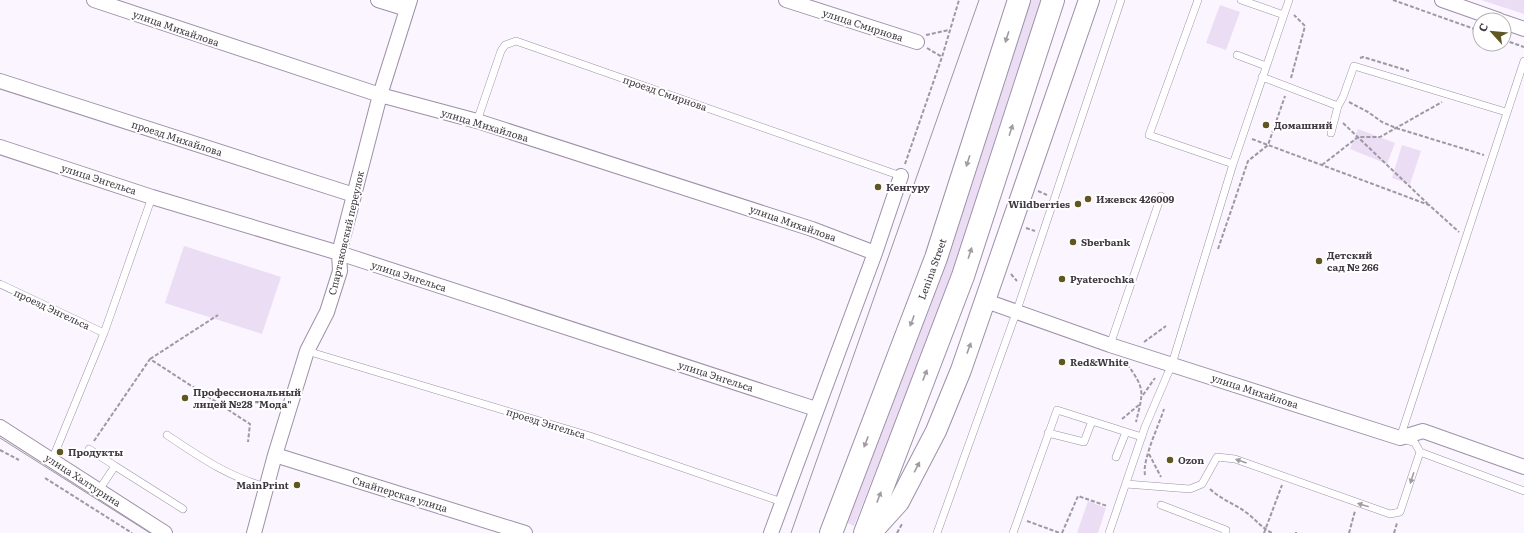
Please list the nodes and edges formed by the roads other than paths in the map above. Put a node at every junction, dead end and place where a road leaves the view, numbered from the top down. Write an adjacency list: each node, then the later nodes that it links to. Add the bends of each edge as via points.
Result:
1 (94, 0): 23 (street, улица Михайлова)
2 (378, 0): 12 (street)
3 (786, 0): 17 (street, улица Смирнова)
4 (1019, 0): 69 (main road, Lenina Street, one-way to 69, via 936,258)
5 (1053, 0): 70 (main road, one-way to 5, via 963,276)
6 (1089, 0): 37 (street)
7 (1120, 0): 38 (lane)
8 (1198, 0): 29 (lane, via 1149,135)
9 (1241, 0): 14 (lane)
10 (1442, 0): 13 (street)
11 (1288, 3): 14 (lane)
12 (409, 5): 23 (street, Спартаковский переулок)
13 (1476, 12)
14 (1284, 15): 20 (lane)
15 (1512, 25): 16 (street)
16 (1524, 29)
17 (917, 42)
18 (1237, 55): 20 (lane)
19 (1524, 60): 25 (lane)
20 (1266, 66): 21 (lane)
21 (1262, 77): 24 (lane); 29 (lane)
22 (0, 81): 31 (street, проезд Михайлова)
23 (380, 95): 26 (street, улица Михайлова); 31 (street, Спартаковский переулок)
24 (1338, 106): 25 (lane, via 1354,66); 27 (lane)
25 (1506, 112): 50 (lane)
26 (477, 121): 30 (lane, проезд Смирнова, via 501,51 505,45 516,41); 34 (street, улица Михайлова, via 812,229)
27 (1331, 133)
28 (0, 147): 33 (street, улица Энгельса)
29 (1232, 164): 42 (lane)
30 (901, 176): 34 (street)
31 (354, 195): 35 (street, Спартаковский переулок)
32 (1161, 196): 40 (lane)
33 (152, 197): 35 (street, улица Энгельса); 39 (lane)
34 (875, 252): 43 (street)
35 (340, 253): 41 (street, Спартаковский переулок, via 340,271 327,312); 43 (street, улица Энгельса)
36 (0, 284): 39 (lane, проезд Энгельса)
37 (986, 301): 38 (street, улица Михайлова); 71 (street, one-way to 37, via 899,502 936,431)
38 (1016, 313): 40 (street, улица Михайлова); 72 (lane)
39 (104, 333): 55 (lane)
40 (1112, 345): 42 (street, улица Михайлова)
41 (307, 351): 53 (street, Спартаковский переулок); 62 (lane, проезд Энгельса, via 590,436)
42 (1172, 364): 49 (lane); 50 (street, улица Михайлова)
43 (816, 409): 62 (street)
44 (1092, 421): 46 (lane); 47 (lane, via 1084,442); 47 (lane, via 1057,410)
45 (0, 427): 55 (street, улица Халтурина)
46 (1126, 432): 49 (lane); 54 (lane)
47 (1048, 433): 73 (lane)
48 (167, 435): 59 (lane, via 220,469)
49 (1142, 436): 58 (lane)
50 (1400, 438): 52 (lane, via 1415,443); 57 (street, via 1423,431)
51 (89, 449): 56 (lane)
52 (1420, 452): 58 (lane, one-way to 58, via 1400,512 1390,514 1235,459 1217,457 1202,484 1190,488); 61 (lane)
53 (275, 455): 59 (street, Спартаковский переулок); 67 (street, Снайперская улица)
54 (1116, 457)
55 (52, 460): 60 (street, улица Халтурина)
56 (116, 466): 60 (lane); 64 (lane)
57 (1524, 467)
58 (1126, 484): 74 (lane)
59 (267, 487): 66 (street, Спартаковский переулок)
60 (99, 490): 65 (street, улица Халтурина)
61 (1524, 491)
62 (782, 502): 68 (street)
63 (1161, 505): 75 (lane, via 1226,530)
64 (183, 508)
65 (165, 533)
66 (254, 533)
67 (525, 533)
68 (770, 533)
69 (832, 533)
70 (865, 533)
71 (871, 533)
72 (937, 533)
73 (1013, 533)
74 (1109, 533)
75 (1225, 533)

